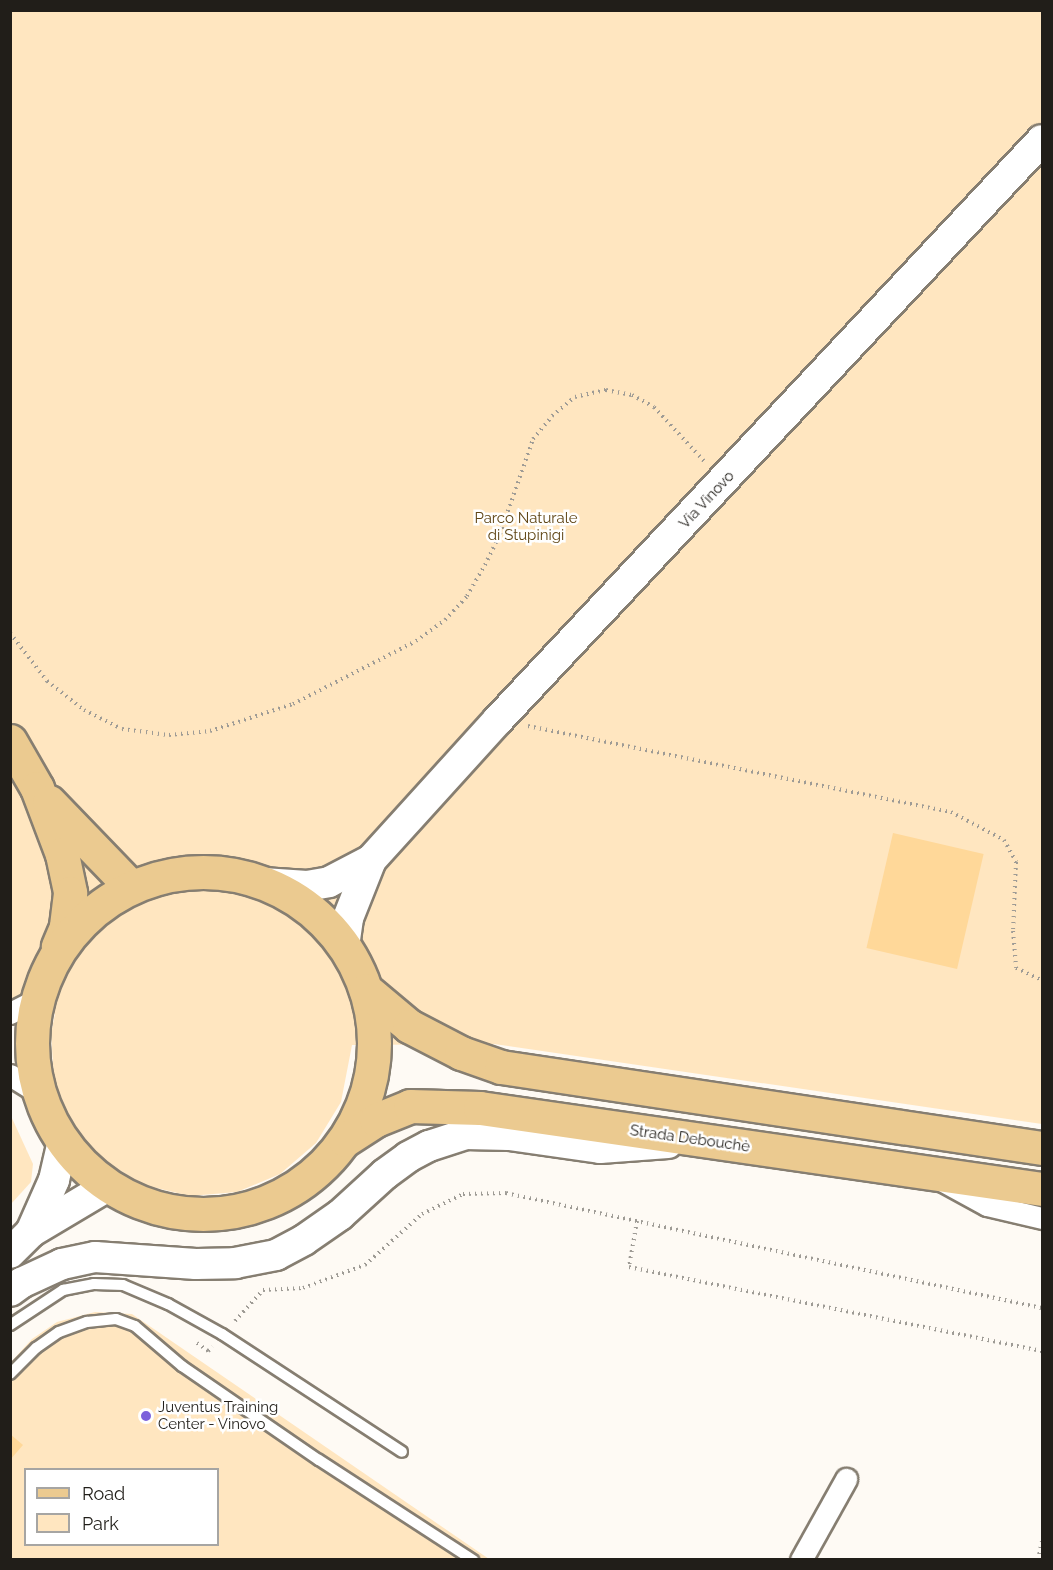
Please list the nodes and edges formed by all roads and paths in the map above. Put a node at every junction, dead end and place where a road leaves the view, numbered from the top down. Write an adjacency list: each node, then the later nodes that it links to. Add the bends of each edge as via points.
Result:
1 (1042, 140): 2 (main road, Via Vinovo)
2 (723, 482): 3 (path, via 654,407 632,395 606,390 575,397 533,439 485,565 467,596 445,620 416,641 293,704 210,731 169,735 122,729 84,710 47,681); 4 (main road, Via Vinovo)
3 (10, 633)
4 (498, 720): 7 (main road, Via Vinovo); 12 (path, via 951,812 1004,840 1016,862 1017,968)
5 (10, 741): 6 (main road)
6 (37, 788): 9 (main road); 11 (main road, via 62,854 70,894 66,927)
7 (371, 860): 8 (main road, Via Vinovo, via 329,882 308,886); 10 (main road, Via Vinovo, via 348,918)
8 (263, 883): 9 (main road, via 219,872 174,874); 10 (main road, via 309,909)
9 (131, 887): 11 (main road, via 86,917)
10 (344, 947): 13 (main road)
11 (53, 959): 14 (main road)
12 (1042, 981)
13 (366, 990): 17 (main road, via 374,1028 373,1068 363,1106); 20 (main road, via 409,1026 461,1053 501,1067)
14 (23, 1007): 16 (main road)
15 (10, 1075): 16 (street)
16 (39, 1093): 19 (main road)
17 (345, 1140): 18 (main road, Strada Debouchè, via 376,1120 410,1106 480,1108); 22 (main road, via 308,1179 261,1205 209,1215 156,1209)
18 (698, 1140): 21 (main road, Strada Debouchè); 28 (main road, via 600,1148 509,1135 465,1134 408,1157 340,1215 276,1255 235,1263 196,1264 95,1257 62,1264)
19 (63, 1142): 22 (main road, via 83,1166); 26 (main road, via 54,1180)
20 (1042, 1148)
21 (924, 1171): 23 (main road, Strada Debouchè); 24 (street, via 987,1205)
22 (108, 1186): 26 (main road)
23 (1042, 1189)
24 (1042, 1218)
25 (637, 1221): 29 (path); 31 (path, via 506,1193 463,1194 422,1214 365,1265 303,1288 263,1290); 33 (path, via 629,1267)
26 (31, 1232): 27 (main road)
27 (10, 1253)
28 (10, 1291)
29 (1042, 1308)
30 (10, 1325): 31 (lane, via 63,1290 94,1284 123,1285)
31 (222, 1334): 32 (path, via 208,1351); 35 (lane)
32 (191, 1339)
33 (1042, 1351)
34 (10, 1374): 38 (lane, via 59,1332 87,1322 116,1318 135,1326 182,1366)
35 (402, 1452)
36 (846, 1479): 39 (street)
37 (1042, 1541): 40 (path)
38 (473, 1560)
39 (801, 1560)
40 (1038, 1560)

